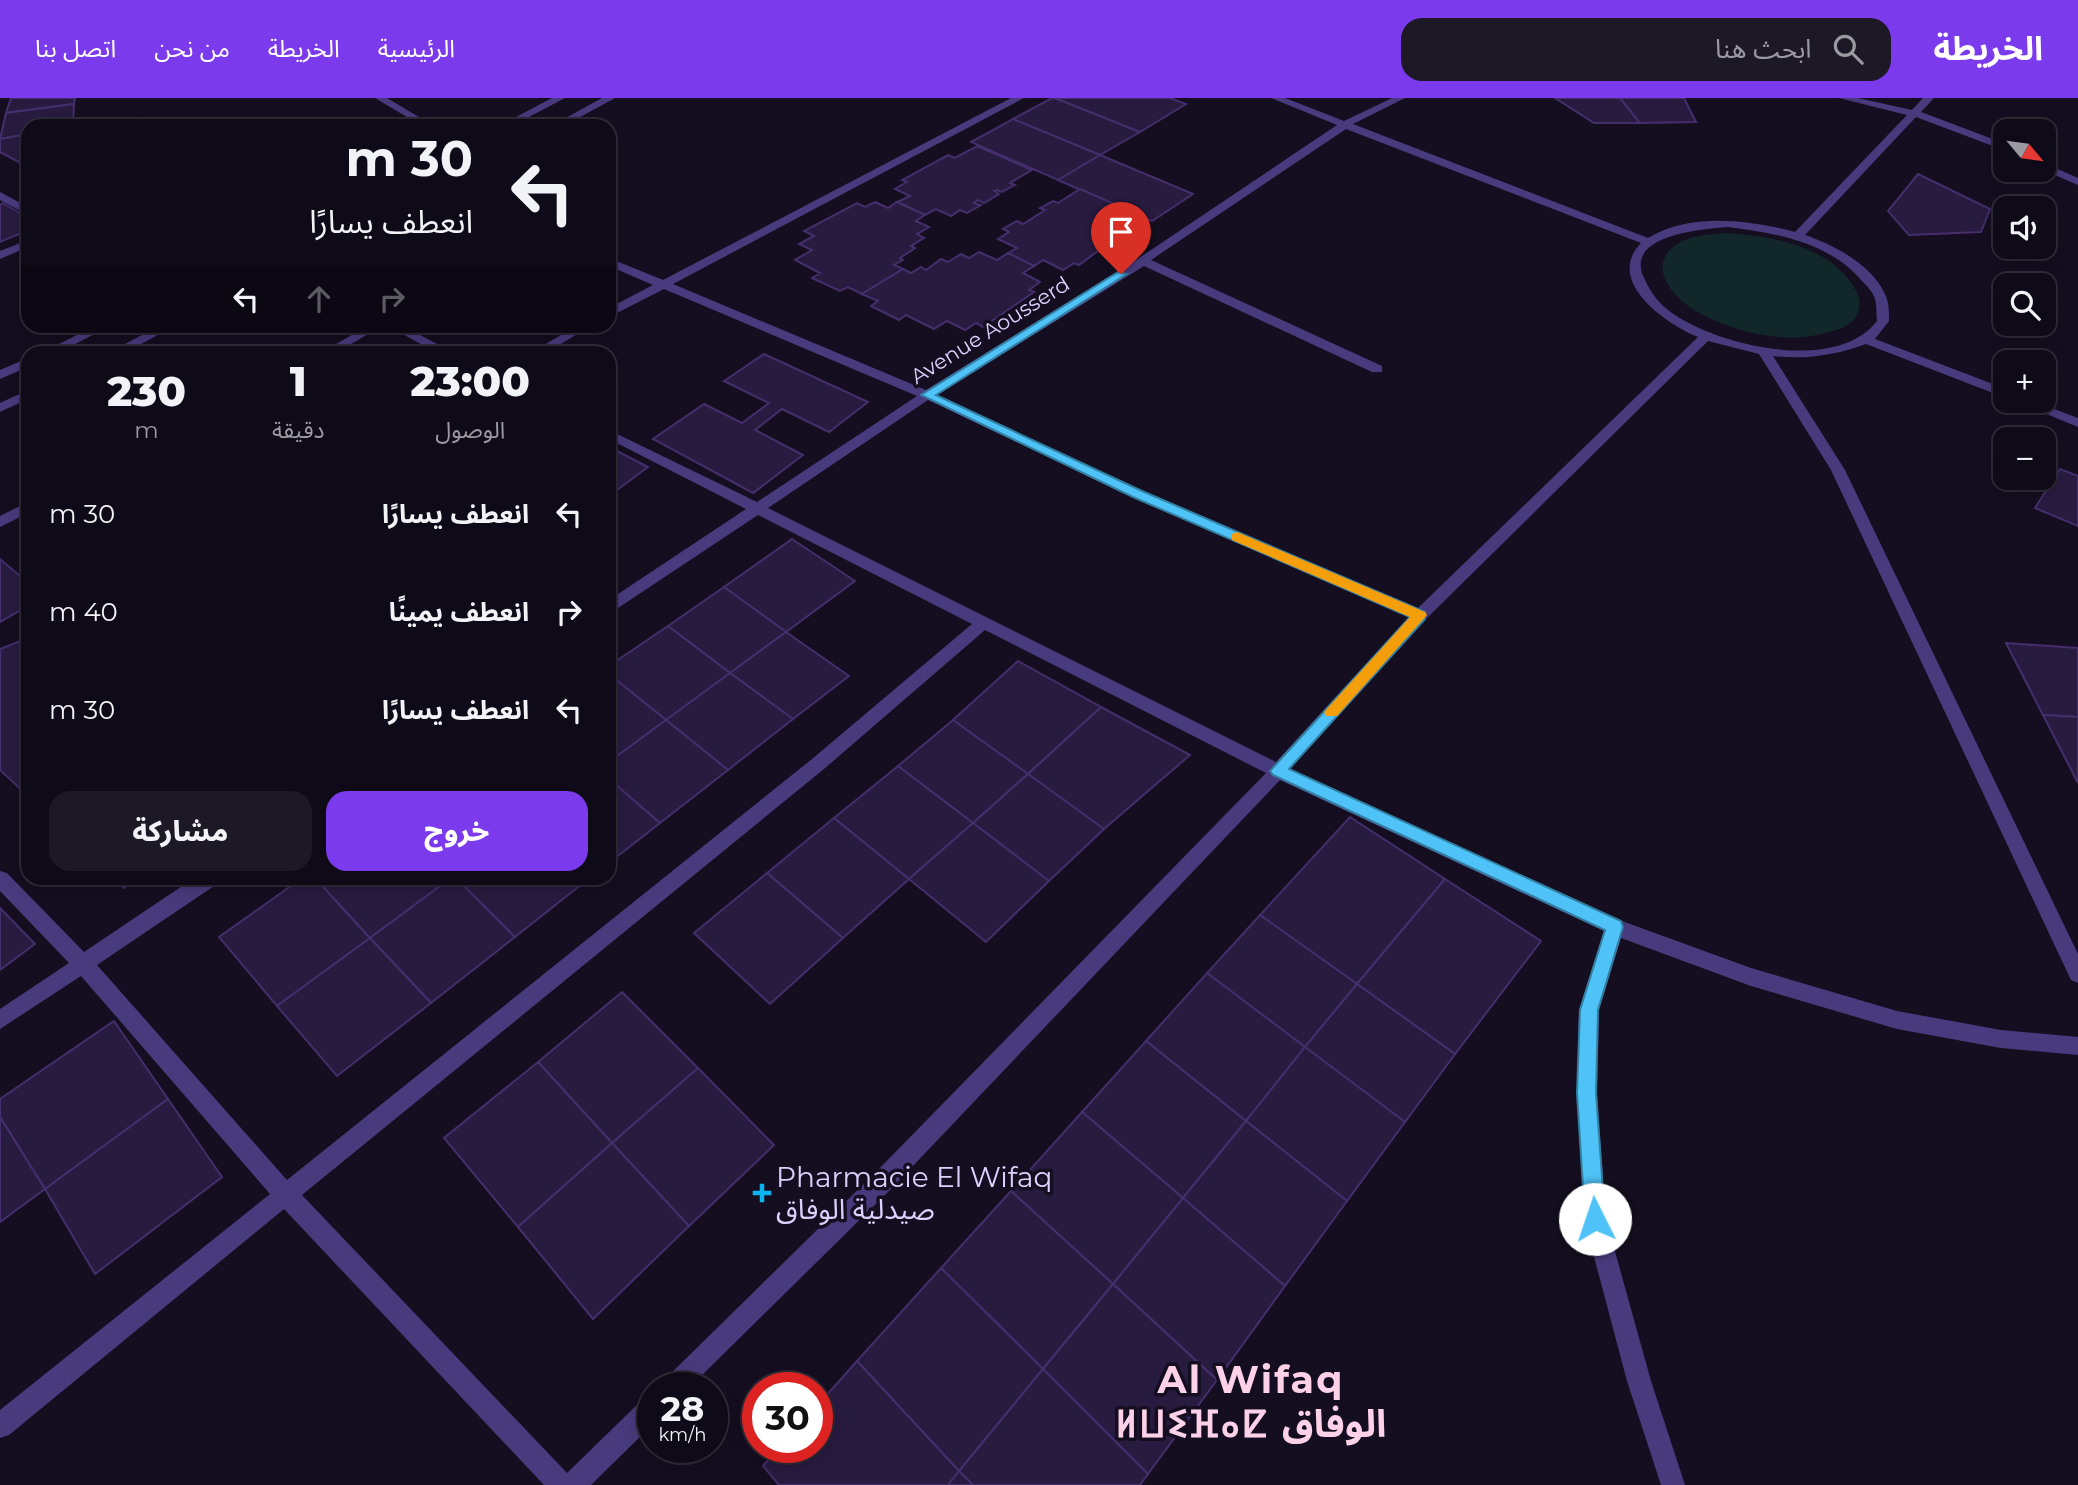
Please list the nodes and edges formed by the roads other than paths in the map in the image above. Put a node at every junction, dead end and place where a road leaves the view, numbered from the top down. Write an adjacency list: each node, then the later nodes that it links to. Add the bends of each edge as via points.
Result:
1 (380, 98): 10 (street)
2 (560, 98): 11 (street)
3 (610, 98): 12 (street)
4 (1019, 98): 25 (street)
5 (1276, 98): 13 (street)
6 (1399, 98): 13 (street, Avenue Aousserd)
7 (1844, 98): 9 (street)
8 (1929, 98): 9 (street)
9 (1914, 113): 14 (street); 19 (street)
10 (417, 119)
11 (518, 119)
12 (570, 119)
13 (1344, 125): 20 (street); 23 (street, Avenue Aousserd)
14 (1993, 143)
15 (2056, 172): 16 (street)
16 (2078, 183)
17 (0, 195): 18 (street)
18 (21, 208)
19 (1797, 237): 20 (street, via 1762,228 1695,225 1668,231); 33 (street, via 1855,267 1881,298 1883,321)
20 (1648, 242): 32 (street, via 1636,258 1636,277 1648,298 1672,318)
21 (21, 246): 22 (street)
22 (0, 255)
23 (1143, 261): 41 (street); 44 (street, Avenue Aousserd)
24 (616, 265): 25 (street)
25 (661, 284): 26 (street); 44 (street)
26 (616, 309)
27 (90, 333): 34 (street)
28 (154, 333): 35 (street)
29 (363, 333): 36 (street)
30 (408, 333): 37 (street)
31 (572, 333): 38 (street)
32 (1706, 336): 39 (street); 54 (street)
33 (1867, 340): 39 (street, via 1823,354); 43 (street)
34 (63, 346)
35 (128, 346)
36 (339, 346)
37 (434, 346)
38 (549, 346)
39 (1764, 352): 61 (street, via 1838,470)
40 (21, 365): 42 (street)
41 (1377, 369)
42 (0, 375)
43 (1993, 389)
44 (927, 395): 50 (street, Avenue Aousserd); 54 (street, via 1137,494)
45 (21, 398): 46 (street)
46 (0, 408)
47 (2053, 413): 48 (street)
48 (2078, 423)
49 (616, 437): 50 (street)
50 (756, 508): 53 (street, Avenue Aousserd); 55 (street)
51 (21, 511): 52 (street)
52 (0, 522)
53 (616, 603)
54 (1420, 615): 56 (street)
55 (985, 622): 56 (street); 64 (street, via 818,764)
56 (1278, 771): 59 (street); 65 (street, via 883,1181)
57 (0, 879): 60 (street)
58 (200, 885): 60 (street)
59 (1615, 927): 63 (street, via 1751,977 1897,1020 2001,1039); 70 (street, via 1589,1010 1587,1093 1595,1219)
60 (83, 964): 62 (street); 64 (street)
61 (2078, 974)
62 (0, 1020)
63 (2078, 1045)
64 (285, 1194): 67 (street); 68 (street)
65 (688, 1372)
66 (637, 1423): 69 (street)
67 (0, 1426)
68 (561, 1485)
69 (573, 1485)
70 (1673, 1485)

